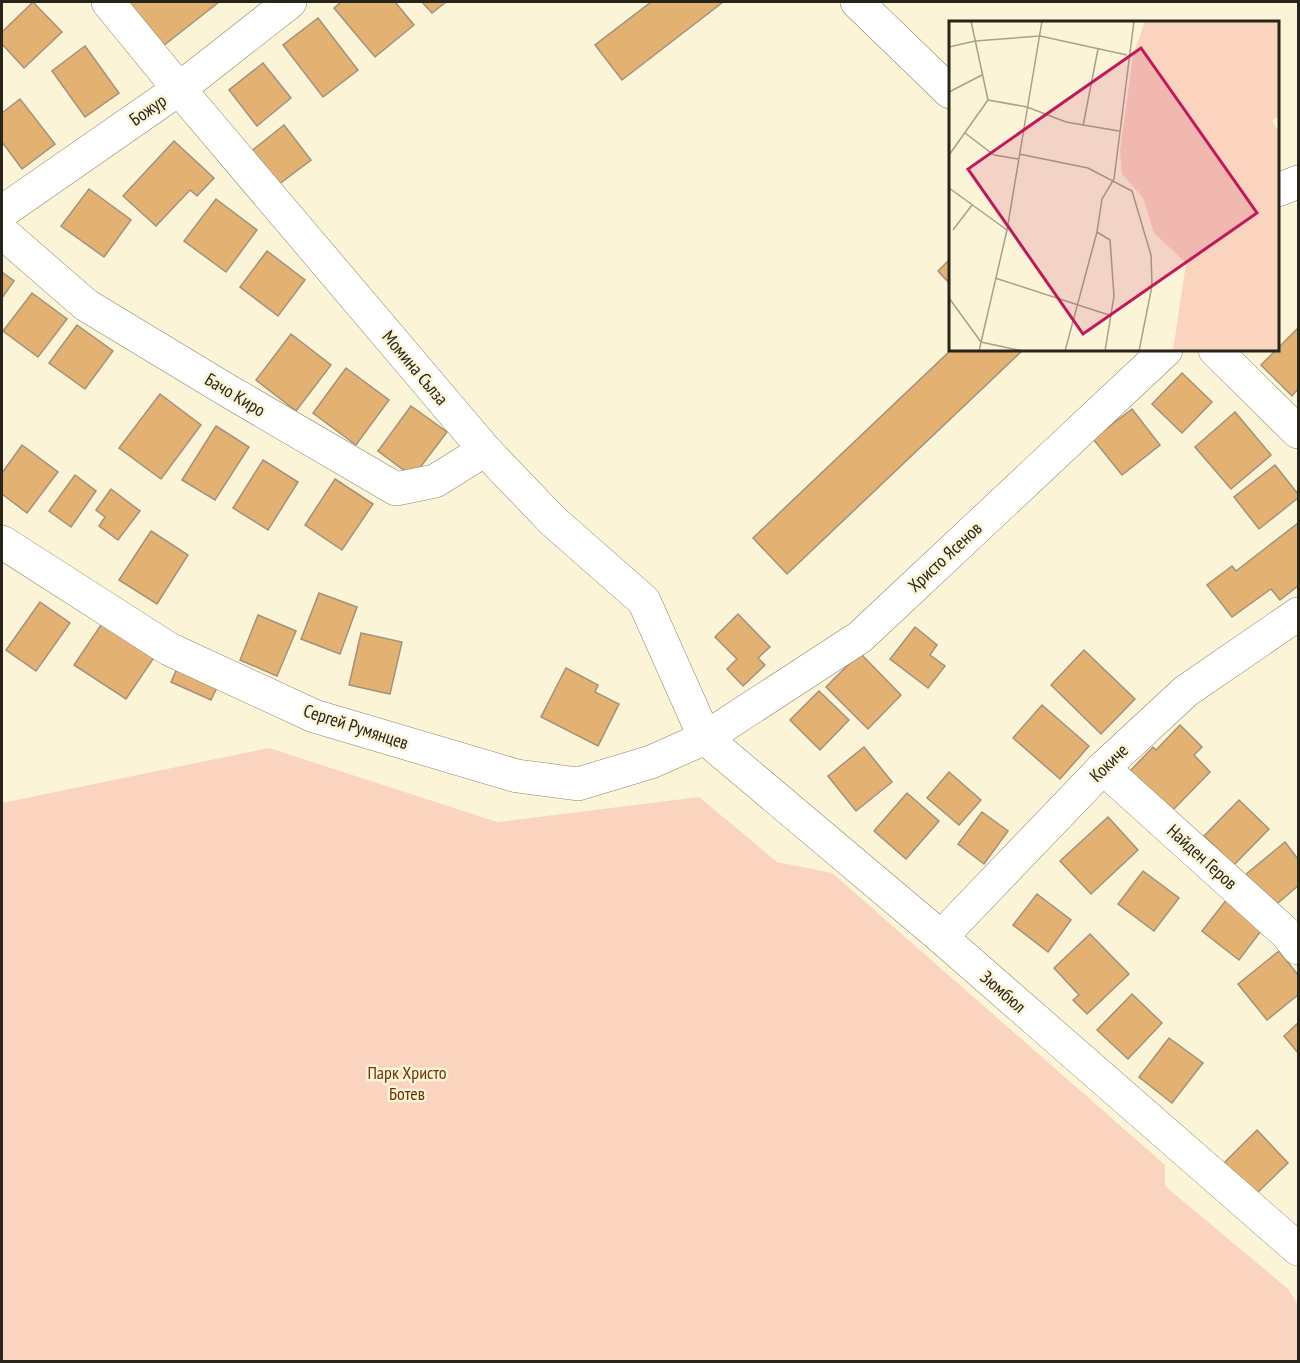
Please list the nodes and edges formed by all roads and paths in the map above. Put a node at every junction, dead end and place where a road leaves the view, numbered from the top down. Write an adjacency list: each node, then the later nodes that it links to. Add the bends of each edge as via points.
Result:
1 (108, 2): 4 (street, Момина Сълза)
2 (290, 2): 4 (street, Божур)
3 (857, 2): 5 (street)
4 (178, 89): 8 (street, Божур); 13 (street, Момина Сълза)
5 (949, 90)
6 (1299, 182): 7 (street)
7 (1279, 190)
8 (2, 212)
9 (2, 232): 13 (street, Бачо Киро, via 86,305 396,489 435,481)
10 (1165, 351): 16 (street, Христо Ясенов, via 860,637)
11 (1216, 351): 12 (street)
12 (1299, 432)
13 (484, 450): 16 (street, Момина Сълза, via 553,521 644,601)
14 (2, 542): 16 (street, Сергей Румянцев, via 169,649 314,716 517,776 578,784 651,762)
15 (1299, 614): 17 (street, Кокиче, via 1186,691)
16 (705, 738): 18 (street, Зюмбюл)
17 (1103, 768): 18 (street, Кокиче); 19 (street, Найден Геров)
18 (941, 937): 20 (street, Зюмбюл)
19 (1299, 948)
20 (1299, 1249)

